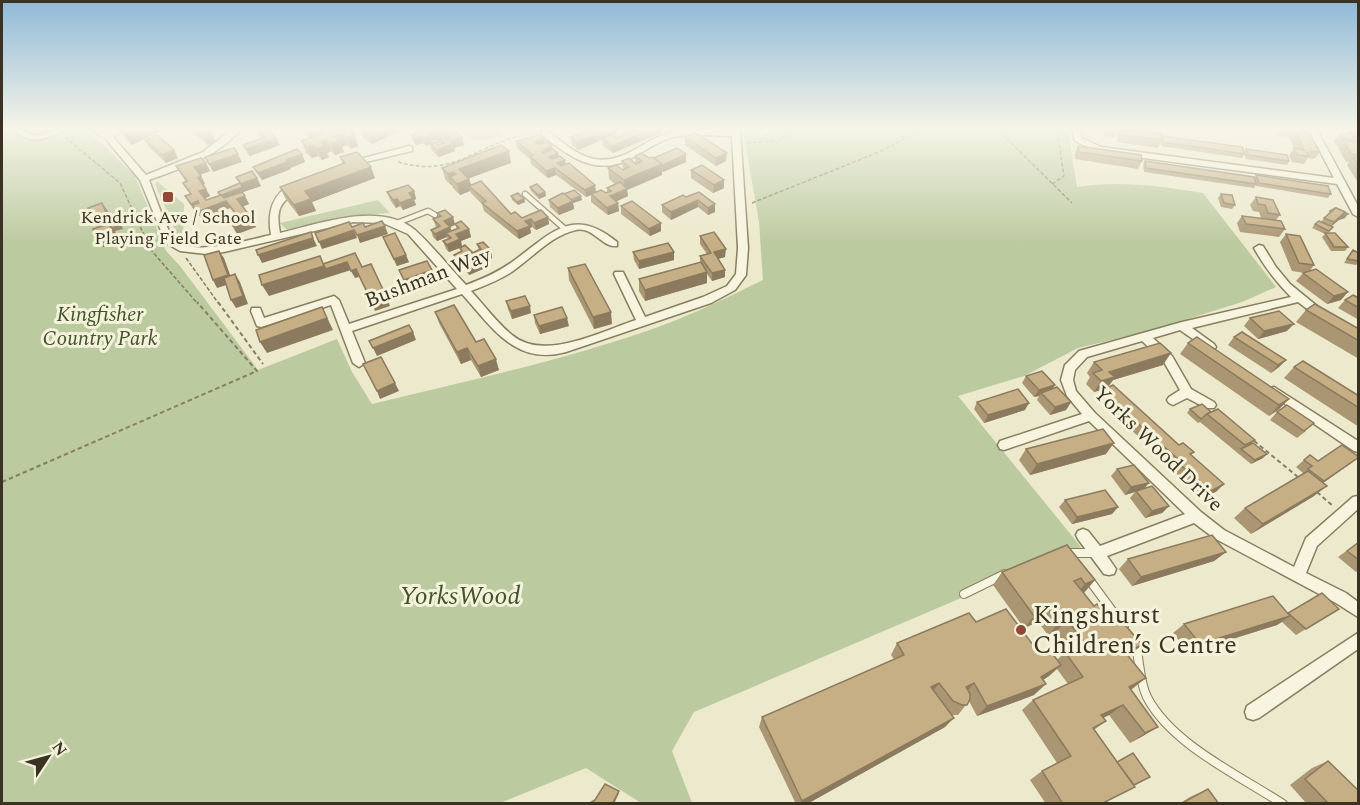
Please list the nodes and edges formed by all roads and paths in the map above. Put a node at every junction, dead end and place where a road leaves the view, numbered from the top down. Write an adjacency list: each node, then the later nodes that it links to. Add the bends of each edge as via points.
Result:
1 (102, 168): 46 (path, via 120,183 151,250 257,371)
2 (135, 168): 10 (street)
3 (170, 168): 10 (street)
4 (738, 168): 16 (street)
5 (841, 168): 16 (path)
6 (1036, 168): 13 (path)
7 (1063, 168): 13 (path, via 1064,176)
8 (1236, 168): 12 (street)
9 (1334, 168): 12 (street)
10 (144, 178): 23 (street, via 169,240)
11 (305, 179): 21 (street, via 274,204)
12 (1342, 182): 17 (street)
13 (1052, 184): 15 (path)
14 (525, 194): 20 (lane)
15 (1072, 203)
16 (740, 209): 29 (street, via 741,275 731,288)
17 (1359, 214)
18 (435, 215): 19 (lane, via 428,211)
19 (397, 223): 21 (street, via 353,219); 26 (street, via 411,232)
20 (566, 230): 22 (street, Bushman Way, via 576,226 593,228); 26 (street, Bushman Way, via 498,275)
21 (276, 238): 23 (street, via 206,251)
22 (614, 244)
23 (180, 248): 36 (path)
24 (1259, 248): 27 (street)
25 (619, 274): 29 (street)
26 (463, 289): 29 (street, via 509,339 524,348 562,349); 32 (street, Bushman Way)
27 (1297, 299): 30 (street); 31 (street, Yorks Wood Drive)
28 (256, 311): 32 (street, via 261,323 334,300)
29 (642, 322)
30 (1337, 324)
31 (1182, 326): 33 (street, Yorks Wood Drive); 34 (street)
32 (346, 329): 35 (street, Bushman Way)
33 (1144, 336): 38 (street, via 1168,359); 41 (street, Yorks Wood Drive, via 1083,354 1068,368 1066,380 1071,393)
34 (1217, 352)
35 (359, 363)
36 (263, 364)
37 (1267, 386): 44 (street)
38 (1187, 392): 39 (street); 40 (street)
39 (1173, 400)
40 (1210, 405)
41 (1091, 416): 43 (street); 50 (street, Yorks Wood Drive)
42 (1254, 441): 45 (path)
43 (1004, 445)
44 (1359, 447)
45 (1298, 477)
46 (2, 482)
47 (1316, 491): 49 (path)
48 (1359, 501): 49 (street)
49 (1342, 513): 56 (street, via 1311,542)
50 (1196, 516): 52 (street); 56 (street, Yorks Wood Drive, via 1220,534)
51 (1083, 535): 52 (street)
52 (1098, 553): 53 (lane); 54 (street)
53 (1057, 555)
54 (1109, 569)
55 (1010, 571): 58 (lane)
56 (1298, 576): 59 (street, Yorks Wood Drive)
57 (1088, 578): 62 (lane, via 1135,642 1147,696 1170,728)
58 (964, 594)
59 (1359, 610)
60 (1359, 640): 61 (street)
61 (1253, 712)
62 (1283, 804)

